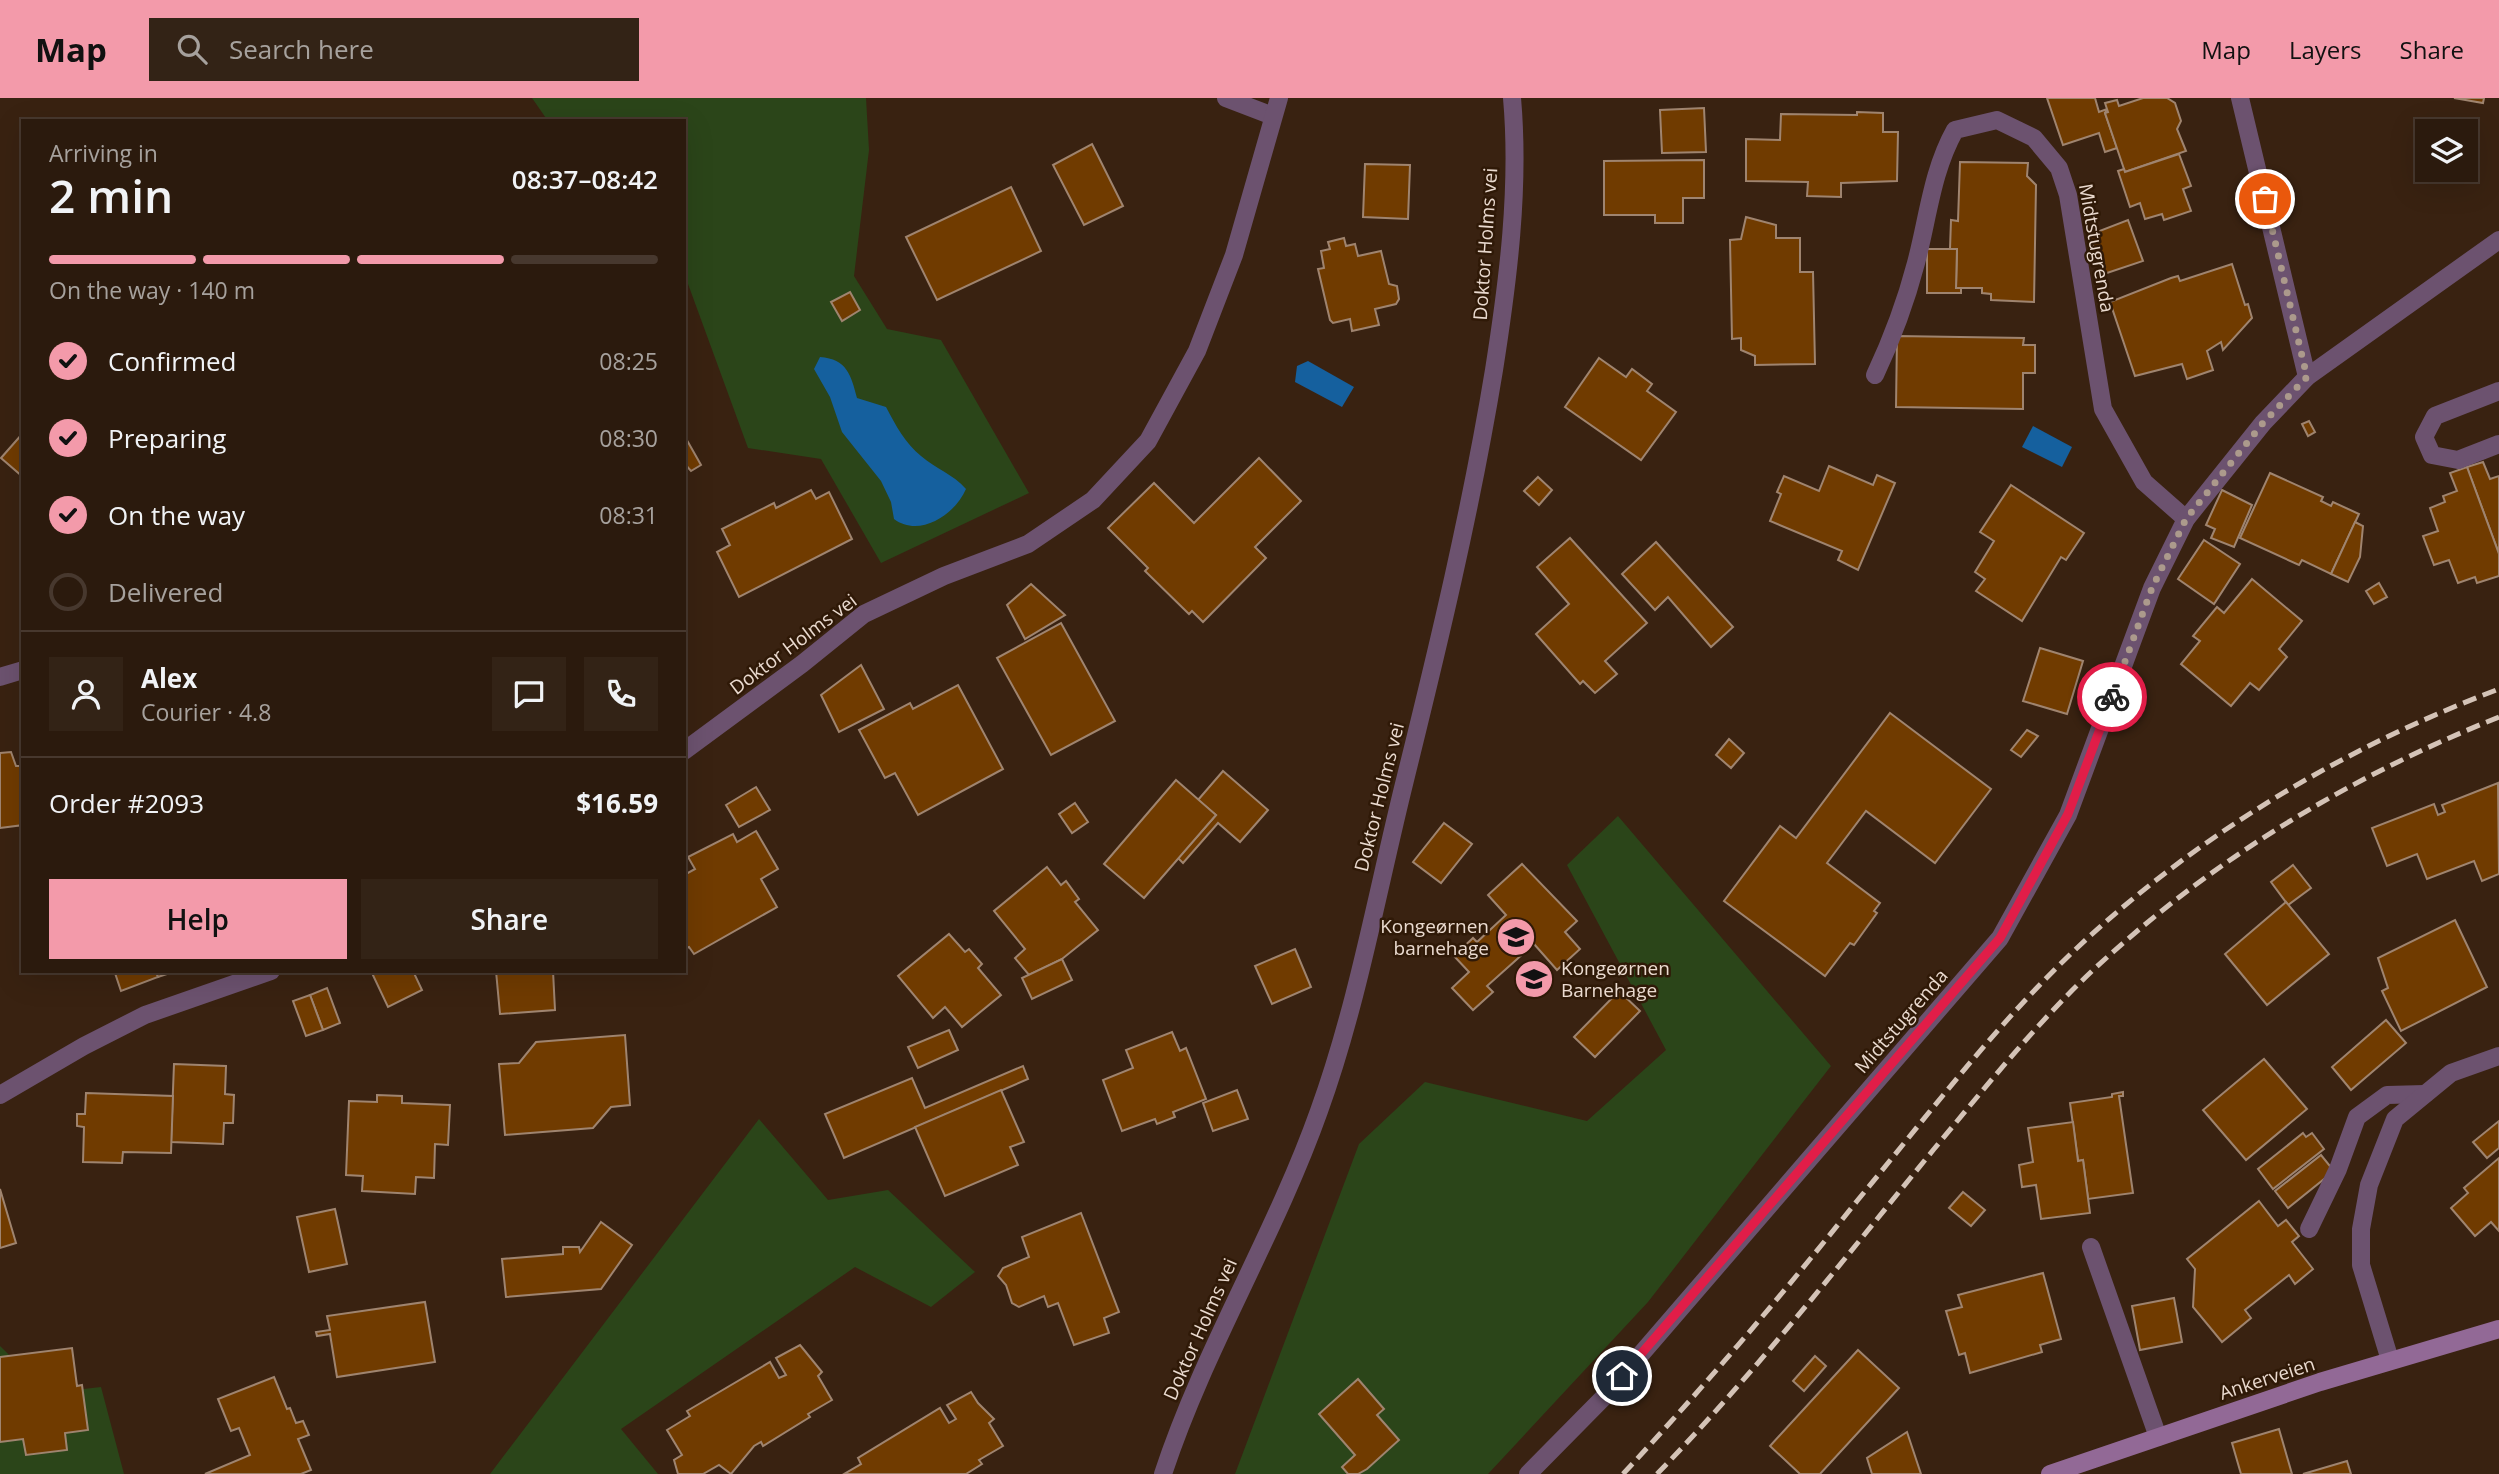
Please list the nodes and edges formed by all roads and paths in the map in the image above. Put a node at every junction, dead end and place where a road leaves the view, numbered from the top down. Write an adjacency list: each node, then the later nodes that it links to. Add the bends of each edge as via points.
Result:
1 (1226, 98): 5 (street)
2 (1279, 98): 5 (street, Doktor Holms vei)
3 (1512, 98): 24 (street, Doktor Holms vei, via 1510,244 1478,461 1354,988 1320,1110 1212,1350)
4 (2240, 98): 8 (street)
5 (1273, 117): 14 (street, Doktor Holms vei, via 1234,255 1197,351 1147,442 1093,500 1028,544 944,576 864,614)
6 (2499, 240): 8 (street, Midtstugrenda)
7 (1875, 375): 11 (street, Midtstugrenda, via 1891,342 1916,264 1940,156 1955,130 1997,120 2034,138 2059,168 2068,195 2103,409 2144,482)
8 (2307, 377): 11 (street, Midtstugrenda, via 2263,423)
9 (2499, 391): 10 (street, via 2435,416 2424,437 2432,455 2458,460)
10 (2499, 444)
11 (2186, 519): 25 (street, Midtstugrenda, via 2152,588 2068,814 2000,938 1604,1397)
12 (21, 671): 13 (street)
13 (0, 677)
14 (686, 750)
15 (265, 973): 18 (street, via 145,1015)
16 (2499, 1056): 17 (street, via 2451,1073)
17 (2426, 1094): 19 (street, via 2387,1095 2357,1117); 22 (street, via 2395,1119 2369,1185 2361,1228 2361,1265)
18 (0, 1095)
19 (2309, 1228)
20 (2091, 1247): 23 (street)
21 (2499, 1329): 22 (main road, Ankerveien)
22 (2390, 1360): 23 (main road, Ankerveien)
23 (2158, 1437): 26 (main road, Ankerveien)
24 (1163, 1474)
25 (1528, 1474)
26 (2050, 1474)

